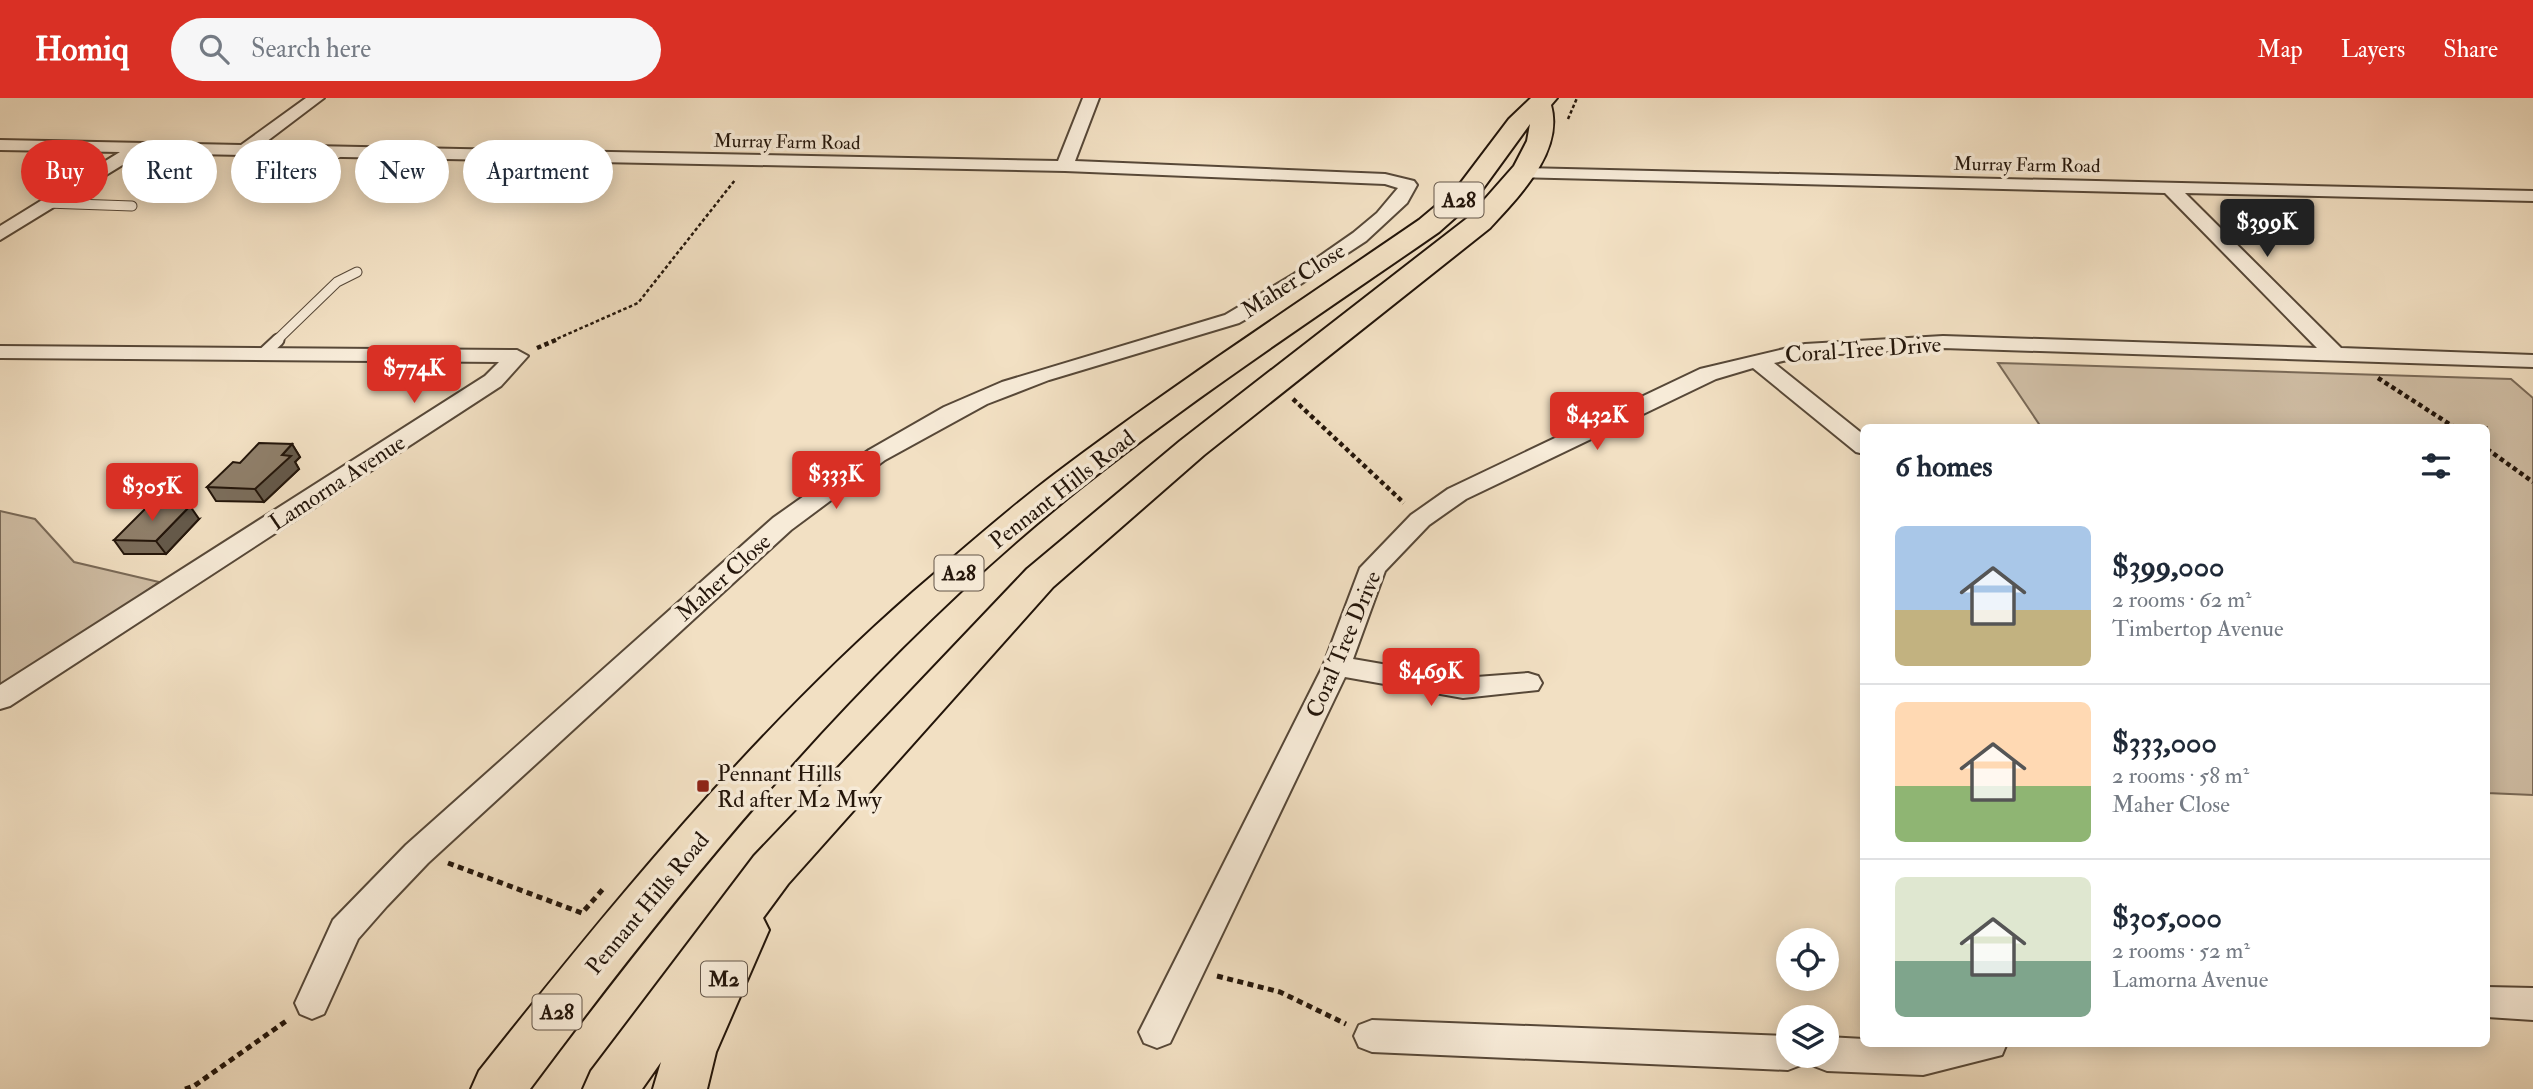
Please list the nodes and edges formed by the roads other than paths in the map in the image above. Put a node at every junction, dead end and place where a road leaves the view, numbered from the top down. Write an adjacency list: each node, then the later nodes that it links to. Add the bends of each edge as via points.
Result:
1 (316, 98): 4 (street)
2 (1091, 98): 8 (street)
3 (1543, 102): 9 (highway, Pennant Hills Road / A28, via 1542,128); 12 (highway, Pennant Hills Road / A28, via 1517,124)
4 (258, 140)
5 (0, 145): 6 (street, Murray Farm Road)
6 (122, 149)
7 (341, 153): 8 (street, Murray Farm Road)
8 (1065, 166): 10 (street, Murray Farm Road)
9 (1521, 173): 11 (street, Murray Farm Road); 12 (highway, via 1499,175 1489,185); 27 (highway, Pennant Hills Road / A28, via 1458,242 1192,448 1040,578)
10 (1405, 182): 29 (street, Maher Close, via 1407,192 1377,222 1241,315 980,398 911,433 838,480 782,524 417,854 345,930)
11 (2170, 188): 13 (street, Murray Farm Road); 20 (street)
12 (1465, 195): 36 (highway, Pennant Hills Road / A28, via 1403,246 1066,482 925,603 792,734 616,935)
13 (2533, 196)
14 (46, 203): 15 (lane); 16 (street)
15 (132, 206)
16 (0, 234)
17 (357, 272): 19 (lane, via 337,282)
18 (0, 352): 19 (street)
19 (263, 354): 26 (street, Lamorna Avenue, via 517,356 493,381)
20 (2345, 356): 21 (street, Coral Tree Drive, via 1943,342 1805,350); 22 (street, Coral Tree Drive)
21 (1757, 360): 23 (street); 24 (street, Coral Tree Drive, via 1708,374 1470,488 1420,520 1373,568)
22 (2533, 361)
23 (1860, 444)
24 (1337, 666): 25 (street, via 1463,688); 31 (street, Coral Tree Drive)
25 (1528, 684)
26 (0, 699)
27 (771, 870): 37 (highway, Pennant Hills Road / A28); 38 (highway, M2, via 690,1052)
28 (2490, 1002): 30 (street)
29 (312, 1003)
30 (2533, 1004)
31 (1157, 1032)
32 (1372, 1036): 34 (street)
33 (1971, 1047): 35 (street, via 1923,1058)
34 (1776, 1053)
35 (1839, 1054)
36 (498, 1089)
37 (610, 1089)
38 (680, 1089)

